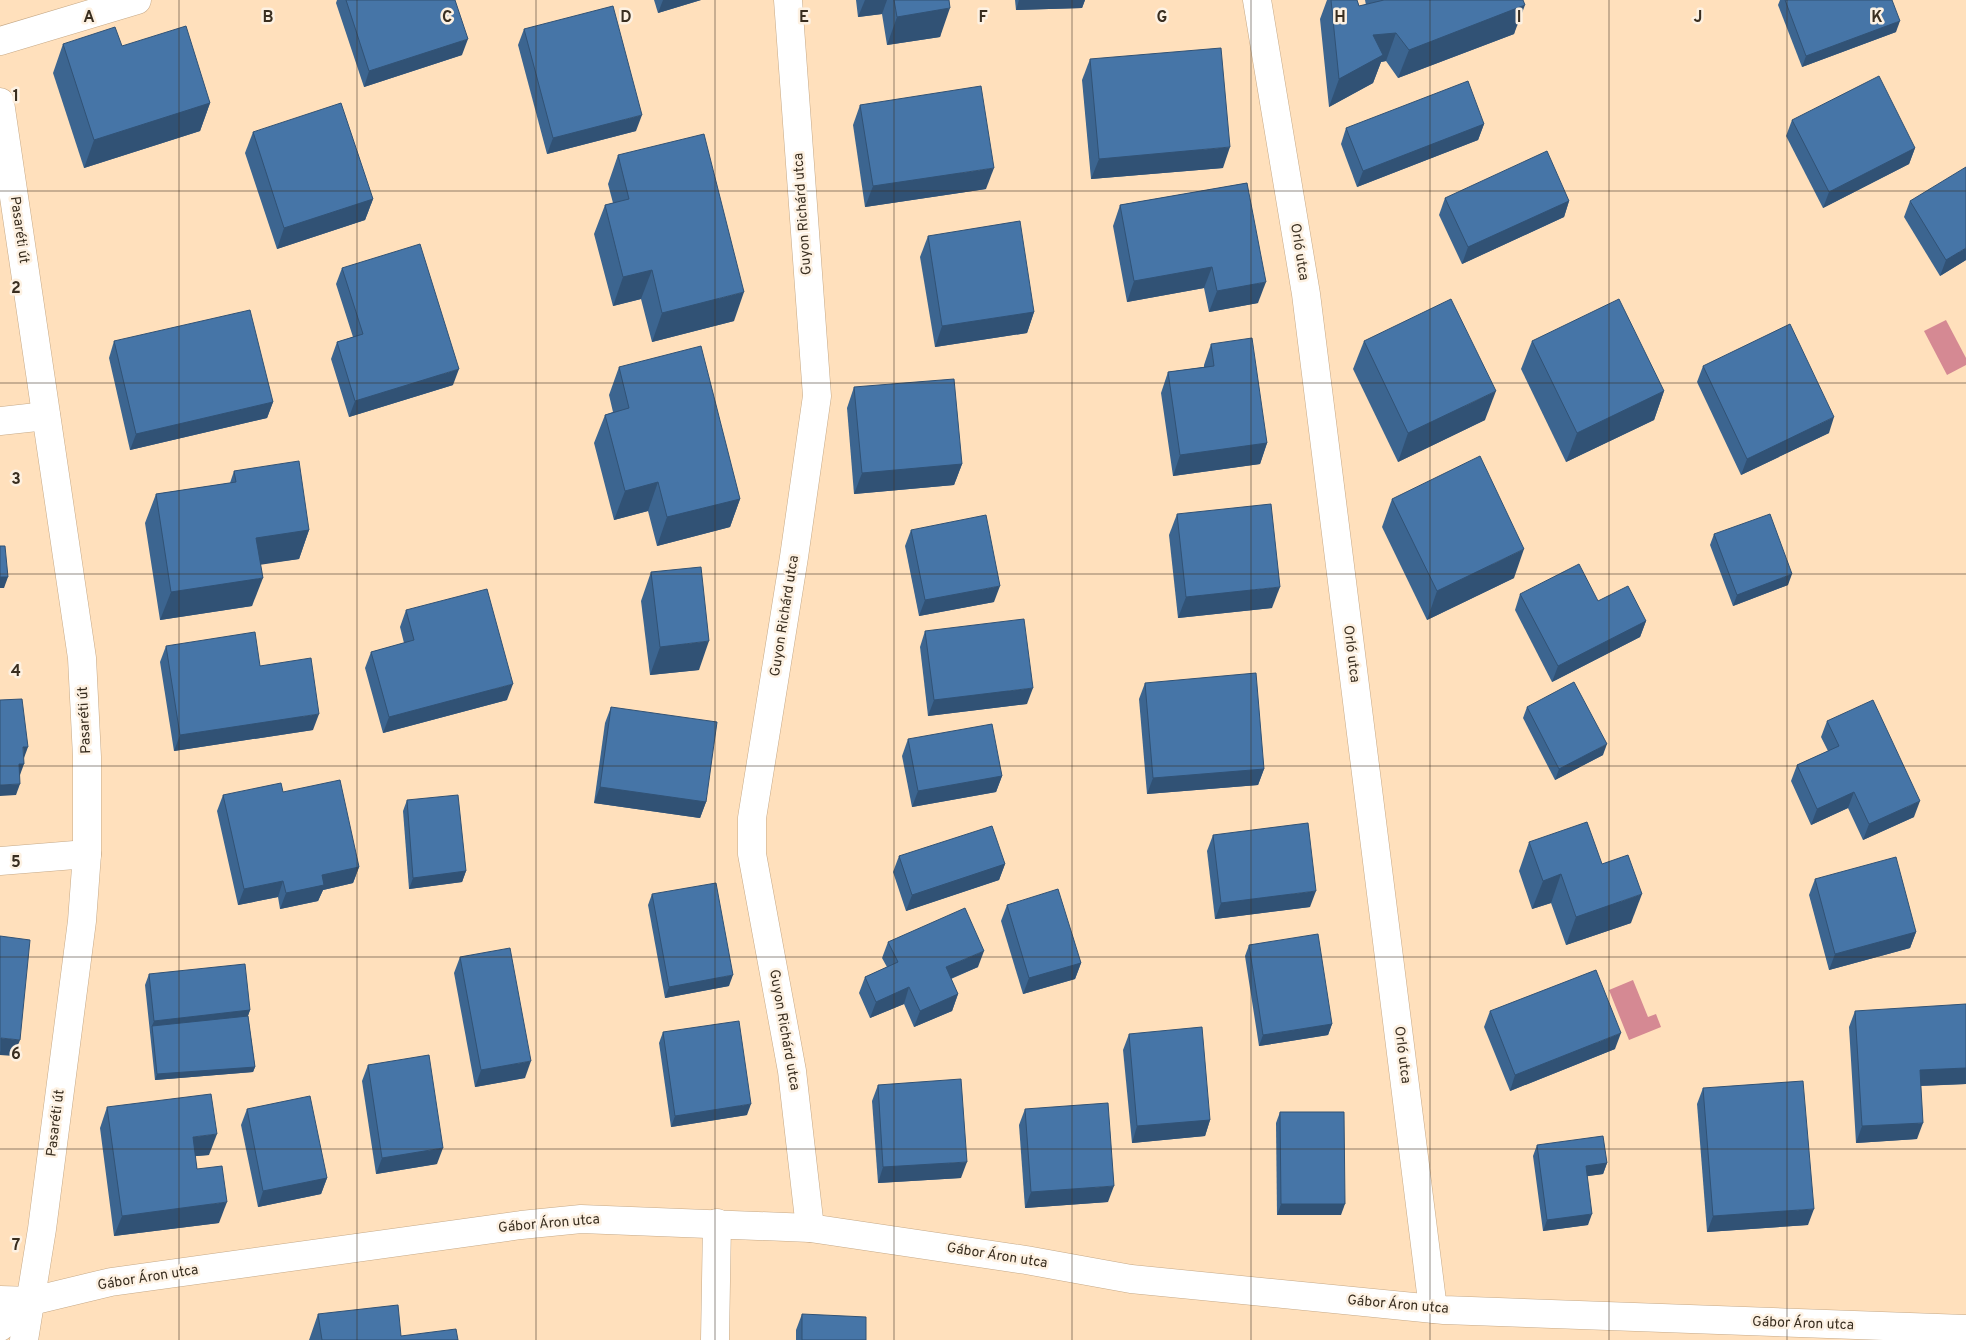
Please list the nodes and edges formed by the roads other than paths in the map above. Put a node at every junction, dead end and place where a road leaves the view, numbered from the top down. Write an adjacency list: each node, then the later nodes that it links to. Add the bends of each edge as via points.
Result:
1 (137, 0): 4 (street)
2 (788, 0): 11 (street, Guyon Richárd utca, via 817,396 752,818 752,854 792,1071)
3 (1257, 0): 14 (street, Orló utca, via 1306,294)
4 (0, 42)
5 (0, 102): 6 (street, Pasaréti út)
6 (46, 416): 7 (street); 8 (street, Pasaréti út, via 82,658)
7 (0, 420)
8 (87, 854): 9 (street); 13 (street, Pasaréti út, via 75,983)
9 (0, 861)
10 (717, 1222): 11 (street, Gábor Áron utca); 13 (street, Gábor Áron utca, via 581,1219 521,1225 111,1282); 18 (street)
11 (810, 1228): 14 (street, Gábor Áron utca, via 1131,1279)
12 (0, 1300): 13 (street, Gábor Áron utca)
13 (32, 1302): 15 (street, Gábor Áron utca); 17 (street, Pasaréti út)
14 (1433, 1309): 16 (street, Gábor Áron utca)
15 (0, 1327)
16 (1966, 1329)
17 (24, 1340)
18 (715, 1340)

